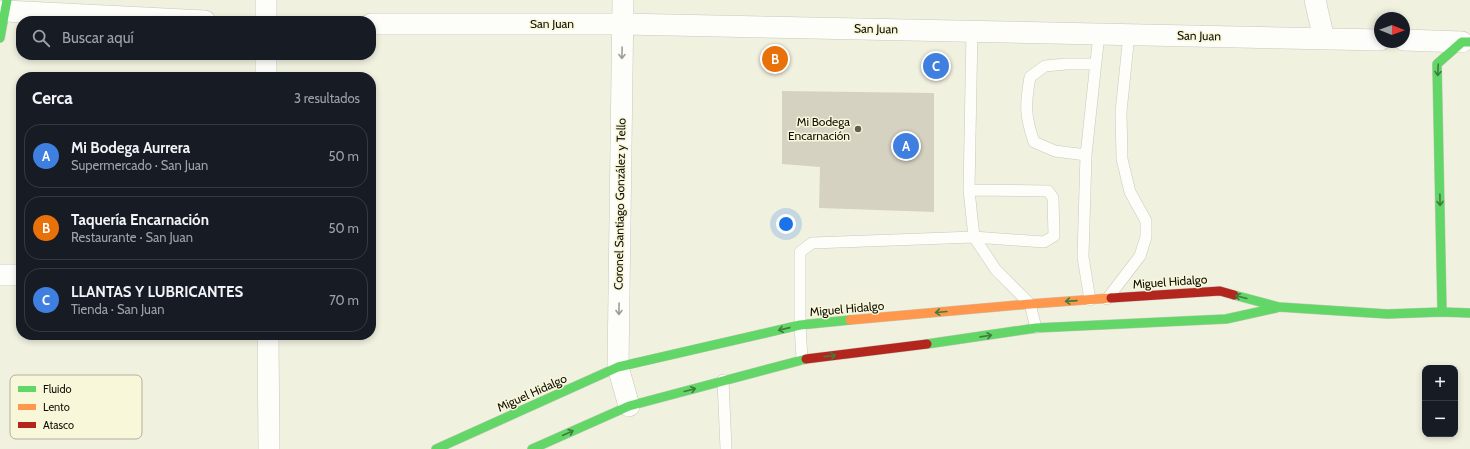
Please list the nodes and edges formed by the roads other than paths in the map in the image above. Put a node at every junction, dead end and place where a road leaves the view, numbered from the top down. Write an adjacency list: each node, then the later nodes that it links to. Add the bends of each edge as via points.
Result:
1 (266, 0): 6 (street)
2 (623, 0): 8 (street, Coronel Santiago González y Tello)
3 (1315, 0): 13 (street)
4 (6, 6): 5 (street); 12 (street)
5 (139, 16)
6 (266, 16)
7 (376, 24): 8 (street, San Juan)
8 (623, 24): 9 (street, San Juan); 35 (street, Coronel Santiago González y Tello, one-way to 35)
9 (972, 31): 10 (street, San Juan); 21 (lane)
10 (1099, 34): 11 (street, San Juan); 18 (lane)
11 (1129, 34): 13 (street, San Juan); 25 (lane, via 1121,112 1122,158 1130,192 1146,221 1146,237 1140,256)
12 (0, 38)
13 (1324, 39): 14 (street, San Juan)
14 (1374, 40)
15 (1410, 40): 16 (street)
16 (1466, 42): 29 (street, one-way to 29, via 1437,64)
17 (266, 60): 19 (street)
18 (1095, 64): 20 (lane); 20 (lane, via 1045,66 1030,77 1026,100 1027,122 1034,142 1055,151)
19 (266, 72)
20 (1086, 155): 26 (lane, via 1083,257)
21 (969, 190): 22 (lane); 22 (lane, via 1048,191 1053,198 1054,236 1044,242)
22 (974, 237): 27 (lane, via 996,270); 31 (lane, via 812,243 800,252)
23 (0, 275): 24 (street)
24 (16, 275)
25 (1107, 299): 26 (street, Miguel Hidalgo); 28 (street, Miguel Hidalgo, one-way to 25, via 1220,291)
26 (1090, 300): 27 (street, Miguel Hidalgo, one-way to 27)
27 (1030, 304): 31 (street, Miguel Hidalgo, one-way to 31); 32 (lane)
28 (1279, 307): 29 (street, Miguel Hidalgo, via 1387,314); 32 (street, Miguel Hidalgo, via 1226,319)
29 (1442, 312): 30 (street, Miguel Hidalgo)
30 (1470, 313)
31 (800, 325): 34 (lane); 35 (street, Miguel Hidalgo, one-way to 35)
32 (1036, 328): 34 (street, Miguel Hidalgo, one-way to 32, via 920,346)
33 (268, 340): 38 (street)
34 (802, 359): 36 (street, Miguel Hidalgo)
35 (618, 367): 37 (street, Coronel Santiago González y Tello); 39 (street, Miguel Hidalgo)
36 (723, 380): 37 (street, Miguel Hidalgo, one-way to 36); 41 (lane)
37 (629, 406): 40 (street, Miguel Hidalgo, one-way to 37)
38 (269, 449)
39 (436, 449)
40 (532, 449)
41 (726, 449)

